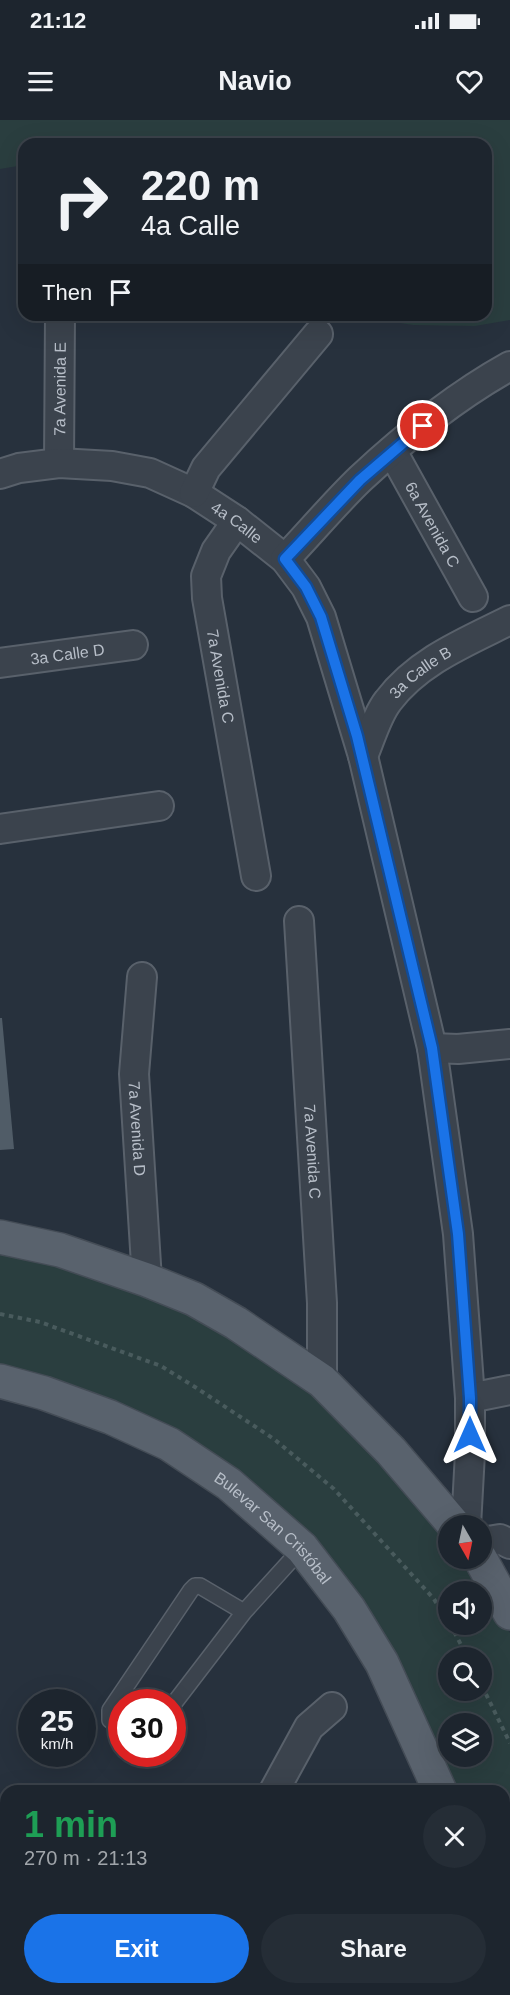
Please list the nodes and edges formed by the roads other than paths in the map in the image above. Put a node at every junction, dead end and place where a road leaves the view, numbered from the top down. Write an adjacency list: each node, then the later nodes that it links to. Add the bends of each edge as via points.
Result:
1 (60, 321): 5 (street, 7a Avenida E)
2 (318, 334): 7 (street, via 206,468)
3 (510, 366): 4 (street, via 432,418)
4 (392, 451): 9 (street); 10 (street, 6a Avenida C)
5 (59, 463): 6 (street, 4a Calle); 7 (street, 4a Calle, via 150,473)
6 (0, 474)
7 (194, 493): 8 (street, 4a Calle)
8 (237, 520): 9 (street, 4a Calle); 17 (street, 7a Avenida C, via 216,551 206,576 207,598)
9 (285, 559): 14 (street, 4a Calle, via 306,587 321,617)
10 (473, 597)
11 (510, 621): 14 (street, 3a Calle B, via 413,672 386,703)
12 (134, 645): 13 (street, 3a Calle D)
13 (0, 663)
14 (363, 756): 21 (street, 4a Calle)
15 (159, 806): 16 (street)
16 (0, 829)
17 (256, 876)
18 (299, 921): 25 (street, 7a Avenida C, via 322,1303)
19 (142, 977): 23 (street, 7a Avenida D, via 134,1074)
20 (510, 1044): 21 (street)
21 (432, 1048): 27 (street, 4a Calle, via 458,1234)
22 (0, 1237): 23 (main road, via 60,1250)
23 (147, 1280): 25 (main road, via 236,1323)
24 (0, 1381): 32 (main road, Bulevar San Cristóbal, via 111,1416 169,1444 229,1484)
25 (322, 1381): 28 (main road, via 391,1450)
26 (510, 1390): 27 (street)
27 (470, 1398): 29 (street, 4a Calle)
28 (446, 1515)
29 (467, 1515)
30 (492, 1540): 31 (street)
31 (510, 1544)
32 (302, 1548): 34 (lane); 40 (main road, Bulevar San Cristóbal, via 349,1609 382,1663)
33 (486, 1569): 35 (main road)
34 (244, 1612): 36 (lane, via 200,1586 191,1590); 37 (lane)
35 (510, 1613)
36 (124, 1689)
37 (185, 1689)
38 (332, 1707): 39 (street, via 309,1727)
39 (277, 1785)
40 (437, 1785)

